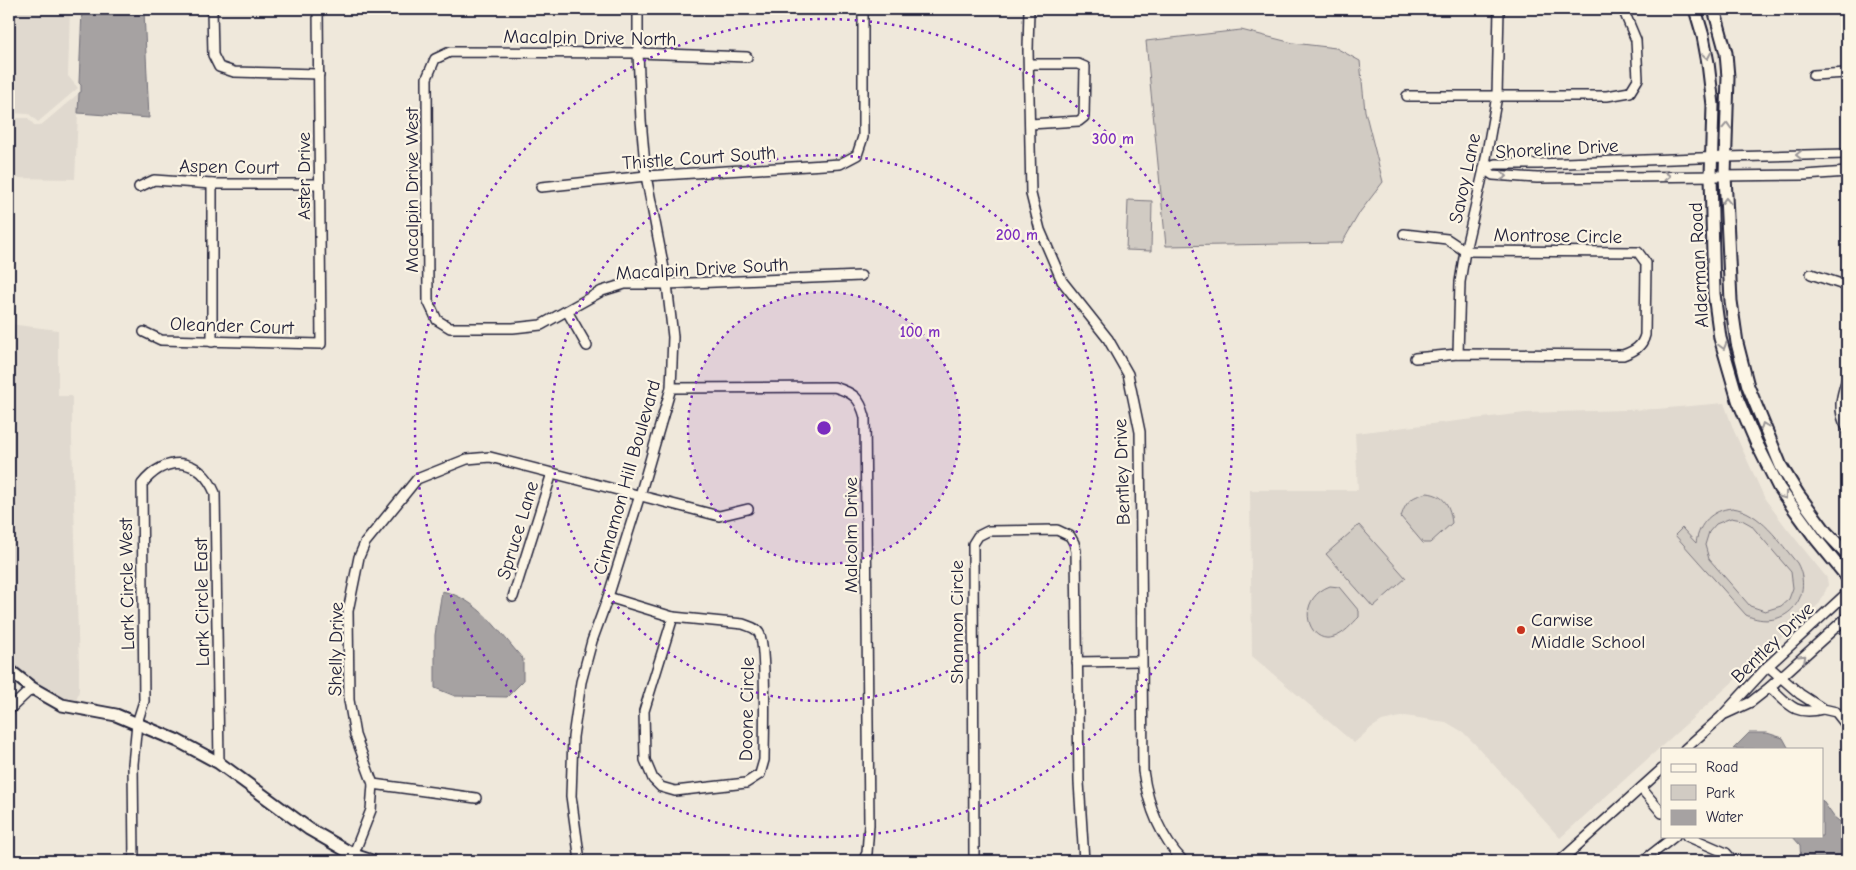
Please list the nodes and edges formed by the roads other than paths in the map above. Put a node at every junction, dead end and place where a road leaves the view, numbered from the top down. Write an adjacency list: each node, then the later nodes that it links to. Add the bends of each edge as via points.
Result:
1 (212, 9): 15 (street, via 213,55 219,67 234,72)
2 (318, 9): 15 (street, Aster Drive)
3 (638, 9): 10 (street, Cinnamon Hill Boulevard)
4 (863, 9): 26 (street, Thistle Court South, via 863,137 857,154 840,164)
5 (1029, 9): 13 (street, Bentley Drive)
6 (1499, 9): 18 (street, Savoy Lane)
7 (1623, 9): 18 (street, via 1636,40 1638,79 1630,92 1607,96)
8 (1695, 9): 22 (street, Alderman Road, one-way to 22, via 1703,36 1713,105)
9 (1714, 9): 21 (street, Alderman Road, one-way to 9, via 1728,77 1726,53)
10 (638, 53): 11 (street, Macalpin Drive North); 12 (street, Macalpin Drive North, via 450,52); 26 (street, Cinnamon Hill Boulevard)
11 (747, 57)
12 (435, 59): 39 (street, Macalpin Drive West, via 427,78 428,301)
13 (1029, 64): 19 (street, Bentley Drive); 19 (street, via 1078,64 1085,67 1084,117 1079,121)
14 (1847, 73): 16 (street)
15 (319, 74): 29 (street, Aster Drive)
16 (1813, 75)
17 (1406, 96): 18 (street)
18 (1498, 96): 23 (street, Savoy Lane)
19 (1030, 124): 60 (street, Bentley Drive, via 1031,194 1040,230 1062,281 1108,340 1128,374 1139,428)
20 (1847, 154): 21 (street, Shoreline Drive, one-way to 21)
21 (1726, 157): 22 (street, Shoreline Drive); 25 (street, Alderman Road)
22 (1712, 158): 23 (street, Shoreline Drive, via 1495,164); 27 (street, Alderman Road)
23 (1484, 169): 27 (street, Shoreline Drive, one-way to 27, via 1493,175 1522,178); 33 (street, Savoy Lane)
24 (1847, 172): 25 (street, Shoreline Drive)
25 (1725, 174): 27 (street, Shoreline Drive); 53 (street, Alderman Road, one-way to 25, via 1826,532 1789,480 1748,386 1731,301)
26 (646, 176): 31 (street, Thistle Court South); 36 (street, Cinnamon Hill Boulevard)
27 (1711, 176): 54 (street, Alderman Road, one-way to 54, via 1714,294 1720,338 1738,400 1779,488)
28 (212, 184): 29 (street, Aspen Court); 30 (street, Aspen Court, via 154,180); 41 (street)
29 (319, 184): 42 (street, Aster Drive)
30 (139, 187)
31 (542, 187)
32 (1404, 234): 33 (street, via 1447,239)
33 (1464, 250): 44 (street, Savoy Lane); 44 (street, Montrose Circle, via 1638,252 1646,263 1646,329 1644,343 1623,355)
34 (1811, 274): 37 (street)
35 (861, 276): 36 (street, Macalpin Drive South)
36 (667, 284): 38 (street, Macalpin Drive South, via 625,284 602,291); 47 (street, Cinnamon Hill Boulevard, via 673,337)
37 (1847, 286)
38 (567, 311): 39 (street, Macalpin Drive South, via 541,325 513,328 450,328); 43 (street)
39 (437, 320)
40 (144, 332): 41 (street, Oleander Court, via 161,340)
41 (212, 342): 42 (street, Oleander Court)
42 (321, 344)
43 (588, 346)
44 (1458, 354): 45 (street)
45 (1415, 358)
46 (1847, 379): 48 (street, via 1840,410)
47 (671, 388): 51 (street, Cinnamon Hill Boulevard); 87 (street, Malcolm Drive, via 834,387 848,391 861,402 865,417 869,825 867,853)
48 (1847, 428)
49 (176, 464): 72 (street, Lark Circle West, via 164,465 142,484 144,701); 75 (street, Lark Circle East, via 188,465 199,471 209,480 215,493)
50 (552, 473): 51 (street, Shelly Drive); 56 (street, Spruce Lane); 77 (street, Shelly Drive, via 490,457 451,464 417,479 365,543 348,611 349,700 355,735)
51 (640, 495): 52 (street, Shelly Drive, via 719,516); 57 (street, Cinnamon Hill Boulevard)
52 (748, 509)
53 (1847, 554)
54 (1847, 577)
55 (1847, 593): 62 (street, Bentley Drive)
56 (513, 597)
57 (608, 597): 58 (street, Doone Circle); 86 (street, Cinnamon Hill Boulevard, via 592,641 573,737 571,796)
58 (673, 617): 58 (street, Doone Circle, via 743,624 760,634 764,760 760,774 746,782 674,791 661,786 653,778 644,760 644,711)
59 (1847, 617): 64 (street, Bentley Drive, one-way to 59)
60 (1141, 661): 61 (street); 90 (street, Bentley Drive, via 1144,783 1159,828)
61 (1077, 662): 88 (street, Shannon Circle, via 1076,551 1072,539 1062,531 1051,530 994,530 983,533 975,540 972,549); 89 (street, Shannon Circle)
62 (1768, 666): 64 (street); 71 (street, Bentley Drive)
63 (9, 670): 66 (street)
64 (1782, 677): 65 (street, Bentley Drive); 67 (street)
65 (1770, 686): 70 (street, via 1790,706); 71 (street, Bentley Drive, via 1751,702)
66 (32, 688): 69 (street); 72 (street, via 62,705 116,715)
67 (1809, 700): 68 (street); 70 (street)
68 (1824, 709): 70 (street); 73 (street, via 1836,712)
69 (9, 710)
70 (1803, 711)
71 (1720, 717): 74 (street, Bentley Drive)
72 (137, 724): 75 (street); 84 (street, Lark Circle West, via 133,764)
73 (1847, 726)
74 (1686, 748)
75 (219, 763): 83 (street)
76 (1661, 770): 78 (street)
77 (373, 784): 79 (street); 83 (street, Shelly Drive, via 371,810)
78 (1641, 788): 80 (street); 91 (street)
79 (476, 798)
80 (1661, 812)
81 (1672, 838): 92 (street)
82 (1692, 838): 93 (street, via 1726,853)
83 (352, 858): 85 (street)
84 (134, 861)
85 (372, 861)
86 (580, 861)
87 (863, 861)
88 (974, 861)
89 (1084, 861)
90 (1183, 861)
91 (1560, 861)
92 (1642, 861)
93 (1733, 861)

